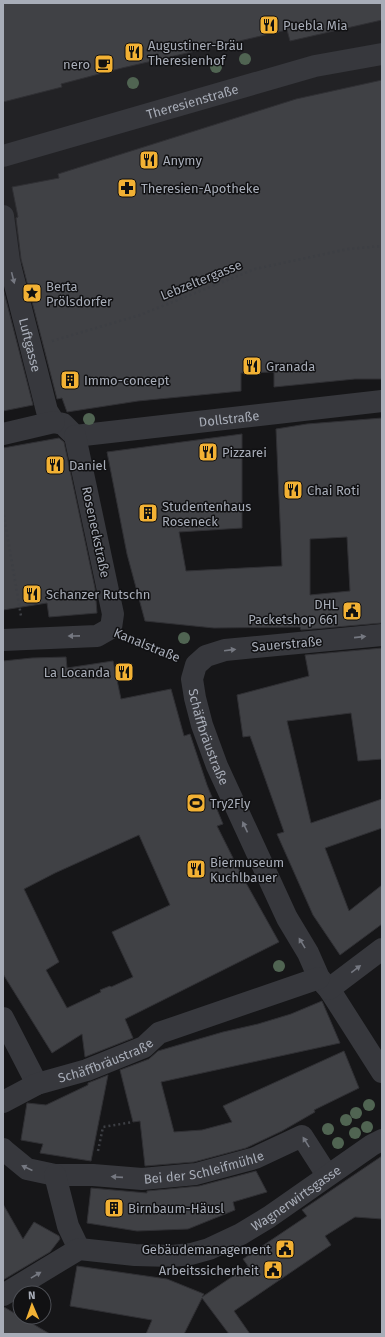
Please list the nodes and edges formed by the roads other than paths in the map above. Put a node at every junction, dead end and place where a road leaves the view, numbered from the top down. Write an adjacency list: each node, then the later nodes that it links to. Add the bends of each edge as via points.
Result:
1 (382, 54): 2 (street, Theresienstraße, via 315,66)
2 (3, 156)
3 (4, 221): 5 (street, Luftgasse, one-way to 5, via 9,261 47,411)
4 (382, 401): 7 (street, Dollstraße)
5 (54, 422): 6 (street); 7 (street, via 63,424)
6 (3, 434)
7 (75, 436): 8 (street, Roseneckstraße, via 113,614)
8 (112, 628): 10 (street, Kanalstraße, one-way to 10, via 97,636)
9 (382, 635): 11 (street, Sauerstraße, one-way to 9, via 206,656 225,650)
10 (12, 639)
11 (196, 665): 13 (street, Schäffbräustraße, one-way to 11, via 287,918 217,766 195,698 192,679)
12 (382, 949): 13 (street, one-way to 12)
13 (324, 984): 15 (street, Schäffbräustraße); 16 (street, Schäffbräustraße, via 178,1026 159,1033 144,1047 87,1070)
14 (3, 1018): 16 (street)
15 (382, 1072)
16 (37, 1084): 17 (street, Schäffbräustraße)
17 (3, 1102)
18 (382, 1140): 21 (street, Wagnerwirtsgasse)
19 (3, 1148): 20 (street, Bei der Schleifmühle, one-way to 19, via 27,1170)
20 (55, 1175): 21 (street, Bei der Schleifmühle, one-way to 20, via 302,1136 255,1158 196,1174 142,1179); 22 (street, via 68,1226)
21 (327, 1175): 22 (street, Wagnerwirtsgasse, via 269,1217 209,1249 172,1256)
22 (79, 1249): 23 (street, one-way to 22)
23 (3, 1295)

